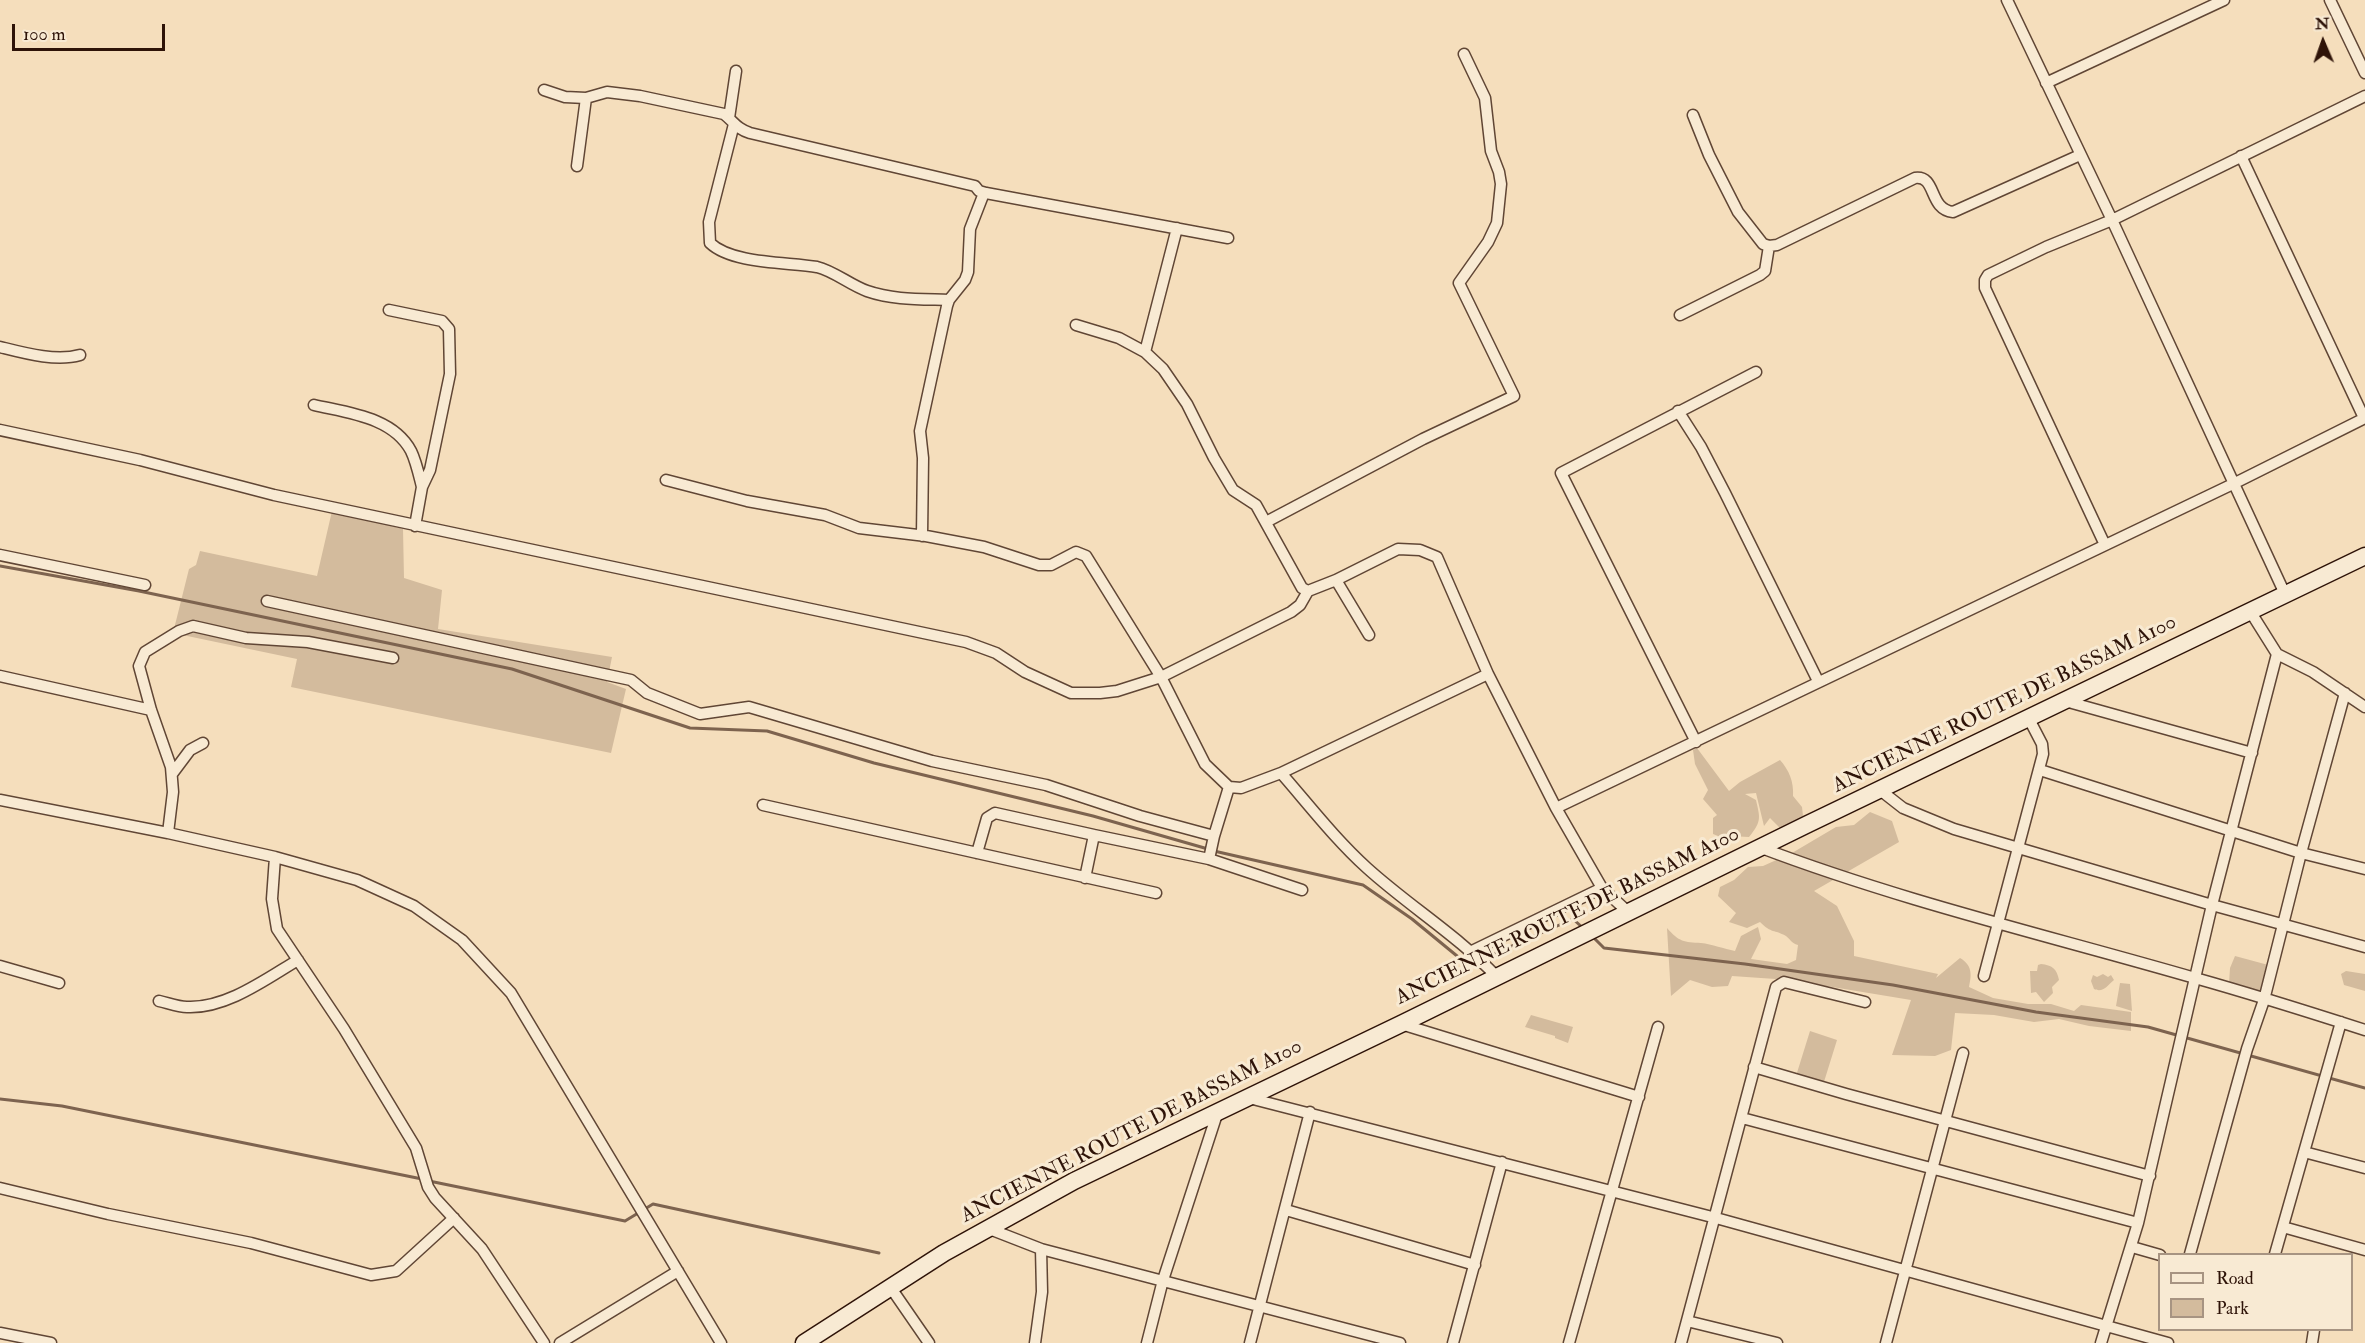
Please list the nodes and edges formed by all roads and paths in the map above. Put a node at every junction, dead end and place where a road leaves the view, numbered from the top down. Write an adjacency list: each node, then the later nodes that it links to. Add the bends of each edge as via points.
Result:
1 (2007, 0): 7 (street)
2 (2224, 0): 7 (street)
3 (2330, 0): 6 (street)
4 (1464, 54): 36 (street, via 1485,98 1491,151 1501,184 1497,223 1459,283 1514,396)
5 (736, 71): 12 (street)
6 (2365, 73)
7 (2046, 83): 13 (street)
8 (544, 90): 10 (street)
9 (2365, 96): 14 (street)
10 (586, 98): 12 (street, via 608,92 640,96 724,114); 15 (street)
11 (1693, 115): 20 (street, via 1738,212 1763,244)
12 (732, 121): 16 (street, via 738,129 750,133 975,186); 21 (street, via 709,222 710,243 718,250 820,268 866,290 900,298)
13 (2080, 155): 17 (street); 20 (street, via 1953,212 1938,205 1927,181 1914,178)
14 (2241, 156): 17 (street); 31 (street)
15 (577, 166)
16 (984, 193): 18 (street); 21 (street, via 970,229 968,272)
17 (2112, 220): 34 (street); 39 (street, via 2046,247 1985,280 1985,288)
18 (1177, 228): 19 (street); 26 (street)
19 (1228, 238)
20 (1769, 246): 23 (street, via 1765,271 1760,275)
21 (949, 300): 38 (street, via 920,431)
22 (389, 310): 35 (street, via 442,321 449,328 450,374 430,470)
23 (1680, 315)
24 (1076, 325): 26 (street, via 1119,338)
25 (0, 347): 27 (street, via 53,357)
26 (1145, 352): 36 (street, via 1164,369 1187,404 1233,490 1256,505)
27 (80, 355)
28 (1756, 372): 30 (street)
29 (314, 405): 35 (street, via 369,419 402,437 412,452)
30 (1678, 411): 54 (street, via 1701,447); 60 (street, via 1561,473)
31 (2365, 418): 34 (street)
32 (0, 430): 37 (street)
33 (666, 480): 38 (street, via 747,501 825,515 859,528)
34 (2235, 483): 39 (street); 45 (street)
35 (422, 487): 37 (street)
36 (1266, 522): 44 (street, via 1302,588)
37 (415, 526): 53 (street, via 966,642 996,653 1025,672 1071,693 1117,691)
38 (922, 536): 53 (street, via 984,547 1039,565 1051,565 1076,552 1086,556)
39 (2105, 545): 54 (street)
40 (0, 555): 43 (street)
41 (2365, 556): 45 (main road, ANCIENNE ROUTE DE BASSAM A100)
42 (1336, 580): 44 (street); 48 (street); 51 (street, via 1398,549 1433,554)
43 (145, 585)
44 (1308, 591): 53 (street, via 1291,612)
45 (2285, 594): 47 (main road, ANCIENNE ROUTE DE BASSAM A100)
46 (267, 601): 74 (street, via 631,680 647,693 700,714 749,707 932,761 1046,785)
47 (2250, 611): 49 (street); 56 (main road, ANCIENNE ROUTE DE BASSAM A100)
48 (1369, 635)
49 (2277, 654): 55 (street); 62 (street)
50 (393, 658): 58 (street, via 308,642 246,638 193,626 145,652 141,659 139,666)
51 (1488, 674): 64 (street); 70 (street)
52 (0, 676): 58 (street)
53 (1161, 677): 66 (street, via 1205,764)
54 (1818, 681): 60 (street)
55 (2346, 693): 57 (street); 78 (street)
56 (2065, 701): 59 (main road, ANCIENNE ROUTE DE BASSAM A100); 62 (street)
57 (2365, 707)
58 (151, 710): 65 (street)
59 (2029, 719): 63 (street, via 2042,744); 67 (main road, ANCIENNE ROUTE DE BASSAM A100)
60 (1696, 742): 70 (street)
61 (202, 743): 65 (street, via 190,750)
62 (2252, 753): 71 (street)
63 (2040, 770): 71 (street); 76 (street)
64 (1281, 773): 66 (street, via 1241,788); 91 (street, via 1368,869)
65 (172, 774): 72 (street)
66 (1229, 787): 74 (street)
67 (1880, 790): 75 (main road, ANCIENNE ROUTE DE BASSAM A100); 76 (street, via 1903,808 1923,817)
68 (0, 800): 72 (street)
69 (763, 805): 77 (street)
70 (1556, 808): 83 (street)
71 (2232, 831): 78 (street); 86 (street)
72 (168, 833): 79 (street)
73 (1094, 835): 77 (street, via 996,813 987,818); 80 (street); 82 (street)
74 (1214, 836): 80 (street)
75 (1759, 847): 87 (main road, ANCIENNE ROUTE DE BASSAM A100); 88 (street, via 1808,866)
76 (2018, 848): 86 (street); 88 (street)
77 (977, 853): 82 (street)
78 (2301, 853): 81 (street); 89 (street)
79 (275, 857): 92 (street, via 272,876 277,929); 134 (street, via 357,880 414,906 462,940 487,965 510,993)
80 (1209, 859): 84 (street)
81 (2365, 869)
82 (1085, 878): 85 (street)
83 (1602, 888): 87 (street); 91 (street)
84 (1302, 890)
85 (1156, 893)
86 (2212, 905): 89 (street); 96 (street)
87 (1628, 912): 95 (main road, ANCIENNE ROUTE DE BASSAM A100)
88 (1998, 924): 94 (street); 96 (street)
89 (2282, 925): 90 (street); 98 (street)
90 (2365, 946)
91 (1472, 951): 95 (street)
92 (298, 960): 99 (street, via 216,1003 185,1007); 121 (street, via 416,1148 428,1187)
93 (0, 966): 97 (street)
94 (1984, 976)
95 (1497, 977): 102 (main road, ANCIENNE ROUTE DE BASSAM A100)
96 (2196, 978): 98 (street); 117 (street)
97 (59, 983)
98 (2264, 1000): 101 (street); 130 (street)
99 (159, 1001)
100 (1865, 1002): 106 (street, via 1779,983)
101 (2341, 1022): 104 (street); 113 (street)
102 (1401, 1024): 107 (street); 108 (main road, ANCIENNE ROUTE DE BASSAM A100)
103 (1658, 1027): 107 (street)
104 (2365, 1030)
105 (1964, 1053): 112 (street)
106 (1754, 1067): 111 (street); 112 (street)
107 (1639, 1096): 119 (street)
108 (1249, 1098): 109 (main road, ANCIENNE ROUTE DE BASSAM A100); 110 (street)
109 (1218, 1111): 125 (main road, ANCIENNE ROUTE DE BASSAM A100); 136 (street)
110 (1310, 1112): 114 (street); 120 (street)
111 (1742, 1118): 115 (street); 122 (street)
112 (1944, 1121): 115 (street); 117 (street)
113 (2304, 1152): 116 (street); 124 (street)
114 (1502, 1161): 119 (street); 133 (street)
115 (1933, 1167): 123 (street); 135 (street)
116 (2365, 1168)
117 (2150, 1176): 123 (street)
118 (0, 1188): 121 (street, via 250,1243 371,1275 396,1271)
119 (1611, 1191): 122 (street); 153 (street)
120 (1286, 1210): 133 (street); 138 (street)
121 (454, 1218): 144 (street, via 482,1249)
122 (1716, 1218): 135 (street); 139 (street)
123 (2138, 1223): 126 (street)
124 (2283, 1227): 128 (street); 131 (street)
125 (987, 1228): 127 (street); 137 (main road, ANCIENNE ROUTE DE BASSAM A100)
126 (2132, 1247): 132 (street); 140 (street)
127 (1041, 1249): 136 (street); 142 (street)
128 (2340, 1249): 129 (street)
129 (2365, 1250)
130 (2190, 1253)
131 (2275, 1253)
132 (2158, 1254)
133 (1475, 1265): 152 (street)
134 (678, 1271): 145 (street); 146 (street)
135 (1905, 1272): 140 (street); 156 (street)
136 (1163, 1280): 138 (street); 149 (street)
137 (891, 1288): 147 (main road, ANCIENNE ROUTE DE BASSAM A100); 148 (street)
138 (1259, 1306): 150 (street); 151 (street)
139 (1687, 1321): 154 (street); 155 (street)
140 (2106, 1326): 157 (street); 158 (street)
141 (0, 1333): 143 (street)
142 (1039, 1342)
143 (51, 1343)
144 (544, 1343)
145 (560, 1343)
146 (721, 1343)
147 (804, 1343)
148 (929, 1343)
149 (1147, 1343)
150 (1250, 1343)
151 (1400, 1343)
152 (1453, 1343)
153 (1569, 1343)
154 (1681, 1343)
155 (1777, 1343)
156 (1886, 1343)
157 (2101, 1343)
158 (2168, 1343)

